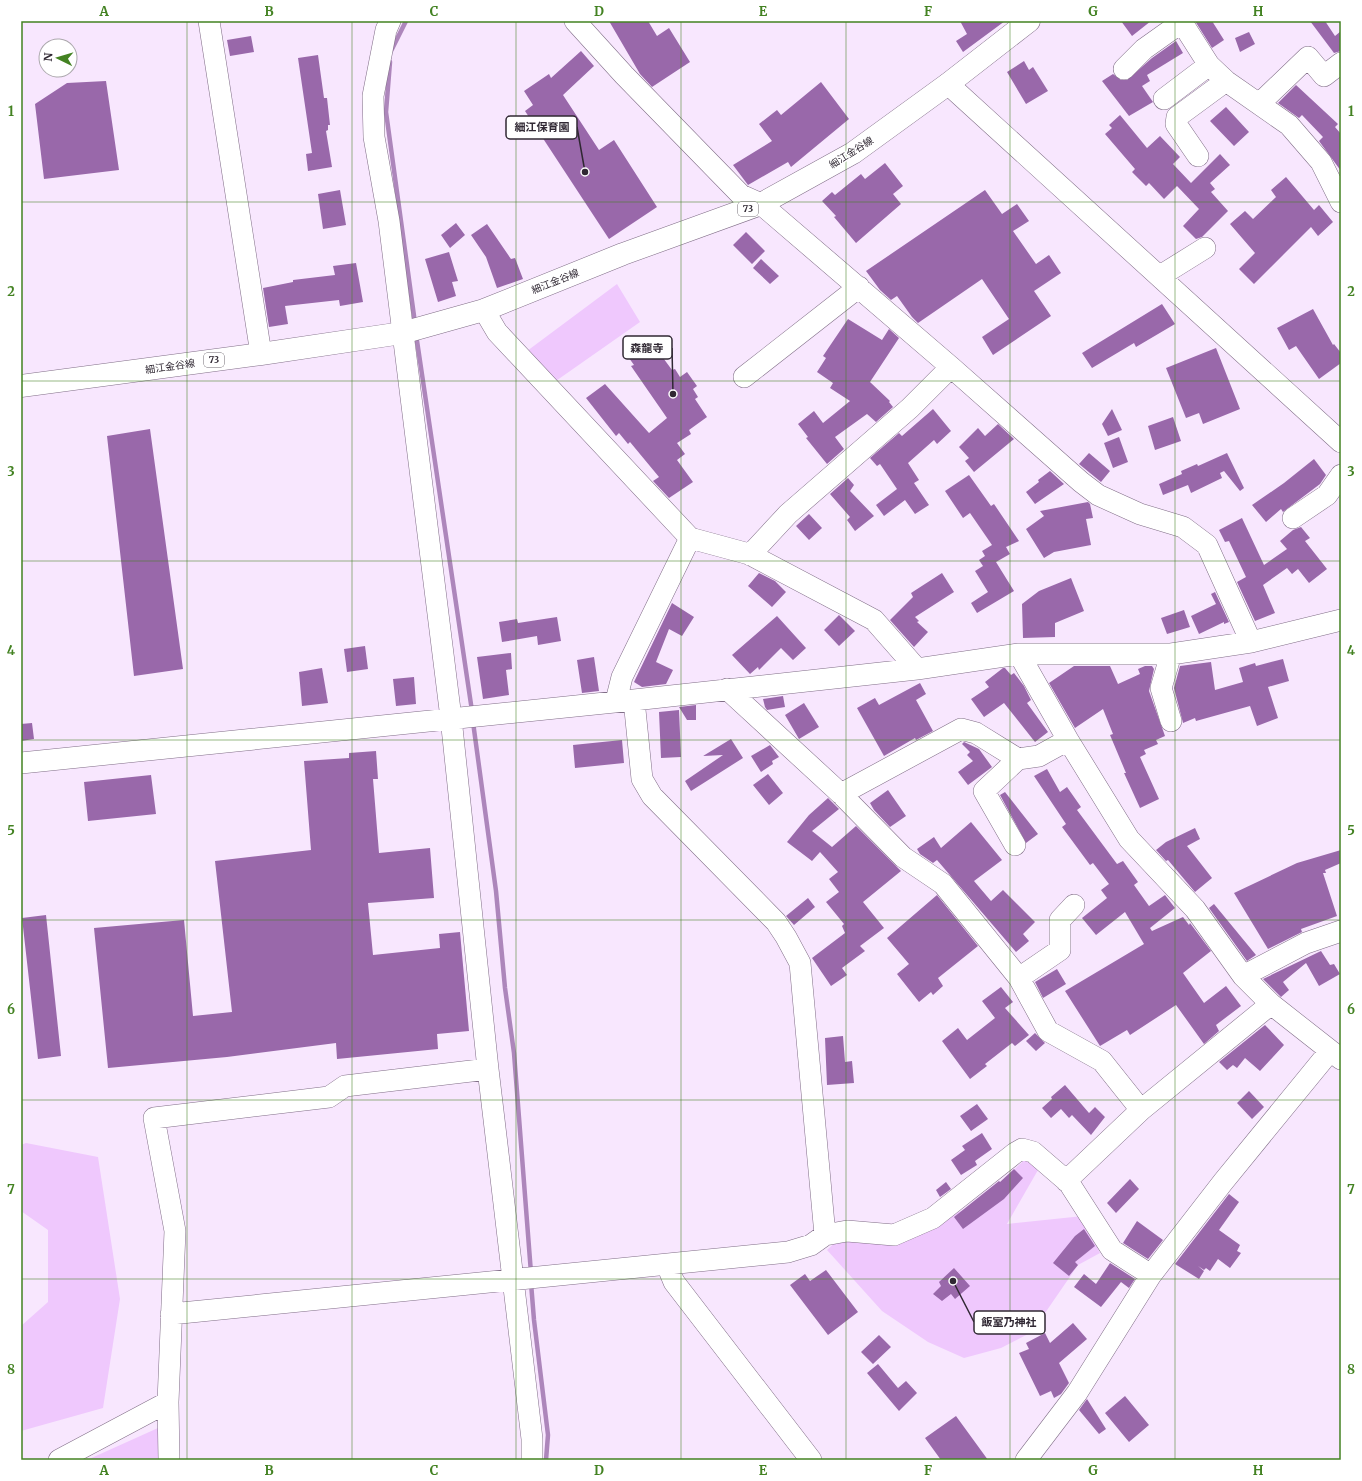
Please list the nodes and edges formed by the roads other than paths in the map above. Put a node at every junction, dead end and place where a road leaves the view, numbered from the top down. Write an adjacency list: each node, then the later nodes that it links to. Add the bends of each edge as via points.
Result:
1 (209, 21): 21 (street)
2 (390, 21): 20 (street, via 372,96 374,137 389,221)
3 (575, 21): 15 (street, via 741,195)
4 (1029, 21): 10 (main road, 細江金谷線 / 73)
5 (1181, 22): 7 (street); 8 (street, via 1144,49)
6 (1341, 63): 12 (street, via 1324,76 1308,57)
7 (1209, 66): 9 (street); 11 (street)
8 (1124, 69)
9 (1226, 82): 12 (street); 13 (street, via 1177,117 1176,124)
10 (948, 84): 15 (main road, 細江金谷線 / 73, via 854,153); 17 (street)
11 (1164, 99)
12 (1259, 104): 14 (street, via 1289,125 1322,162)
13 (1198, 156)
14 (1341, 202)
15 (761, 204): 18 (street); 19 (main road, 細江金谷線 / 73, via 623,254)
16 (1205, 248): 17 (street)
17 (1160, 276): 25 (street)
18 (859, 287): 22 (street); 23 (street)
19 (484, 310): 20 (main road, 細江金谷線 / 73); 28 (street, via 497,332)
20 (404, 332): 21 (main road, 細江金谷線 / 73); 37 (street)
21 (261, 354): 24 (main road, 細江金谷線 / 73)
22 (951, 366): 29 (street, via 910,408 788,514); 31 (street, via 1080,482 1098,495 1140,514 1184,527 1207,545)
23 (744, 377)
24 (21, 386)
25 (1341, 442)
26 (1341, 475): 27 (street, via 1327,495)
27 (1293, 518)
28 (690, 538): 29 (street); 36 (street, via 622,677)
29 (750, 555): 34 (street, via 874,620)
30 (1341, 620): 31 (street)
31 (1251, 642): 33 (street)
32 (1019, 654): 33 (street); 34 (street); 39 (street)
33 (1171, 654): 38 (street, via 1161,688)
34 (917, 668): 35 (street)
35 (727, 689): 36 (street); 42 (street)
36 (625, 700): 37 (street); 53 (street, via 642,779 652,796 776,922 800,963)
37 (457, 717): 41 (street); 50 (street)
38 (1171, 721)
39 (1068, 740): 40 (street, via 1039,756); 46 (street, via 1129,839 1195,909)
40 (1018, 759): 42 (street, via 976,733 961,729); 43 (street, via 984,791)
41 (21, 764)
42 (841, 794): 47 (street, via 903,857 943,884)
43 (1015, 845)
44 (1074, 905): 47 (street, via 1060,920 1060,950)
45 (1341, 931): 46 (street, via 1306,942)
46 (1244, 976): 48 (street)
47 (1019, 978): 51 (street, via 1048,1031 1102,1061)
48 (1271, 1004): 49 (street); 51 (street)
49 (1335, 1055): 55 (street, via 1222,1182)
50 (488, 1069): 56 (street); 57 (street, via 345,1086 329,1097 154,1118 175,1230)
51 (1141, 1110): 52 (street)
52 (1066, 1180): 53 (street, via 1033,1152 1022,1149 933,1218 894,1235 847,1231); 55 (street, via 1112,1250)
53 (825, 1235): 54 (street, via 811,1245 788,1252)
54 (667, 1265): 56 (street); 62 (street, via 674,1282)
55 (1151, 1275): 63 (street, via 1077,1393)
56 (516, 1278): 57 (street); 61 (street)
57 (171, 1314): 58 (street)
58 (168, 1402): 59 (street); 60 (street)
59 (59, 1460)
60 (168, 1460)
61 (532, 1460)
62 (811, 1460)
63 (1026, 1460)

